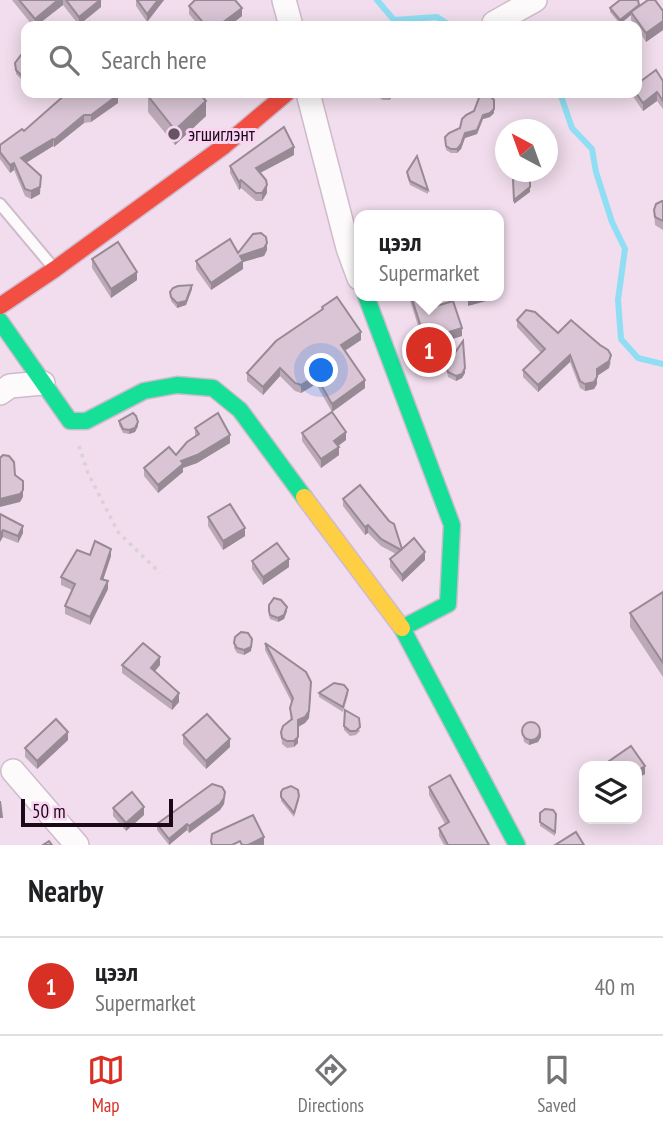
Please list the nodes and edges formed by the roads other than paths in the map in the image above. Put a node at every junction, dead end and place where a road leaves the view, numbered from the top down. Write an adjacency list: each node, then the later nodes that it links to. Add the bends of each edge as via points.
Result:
1 (284, 0): 3 (street)
2 (535, 0): 4 (street)
3 (290, 21)
4 (498, 21)
5 (281, 98): 9 (street, via 224,146)
6 (309, 98): 8 (street)
7 (0, 204): 9 (lane)
8 (354, 264)
9 (55, 269): 11 (street)
10 (368, 301): 15 (street, via 452,525 448,604)
11 (0, 306)
12 (0, 321): 13 (street)
13 (43, 383): 14 (street); 15 (street, via 70,421 86,421 144,391 177,385 213,388 240,410)
14 (3, 387)
15 (402, 628): 18 (street)
16 (13, 771): 17 (street)
17 (77, 845)
18 (517, 845)

